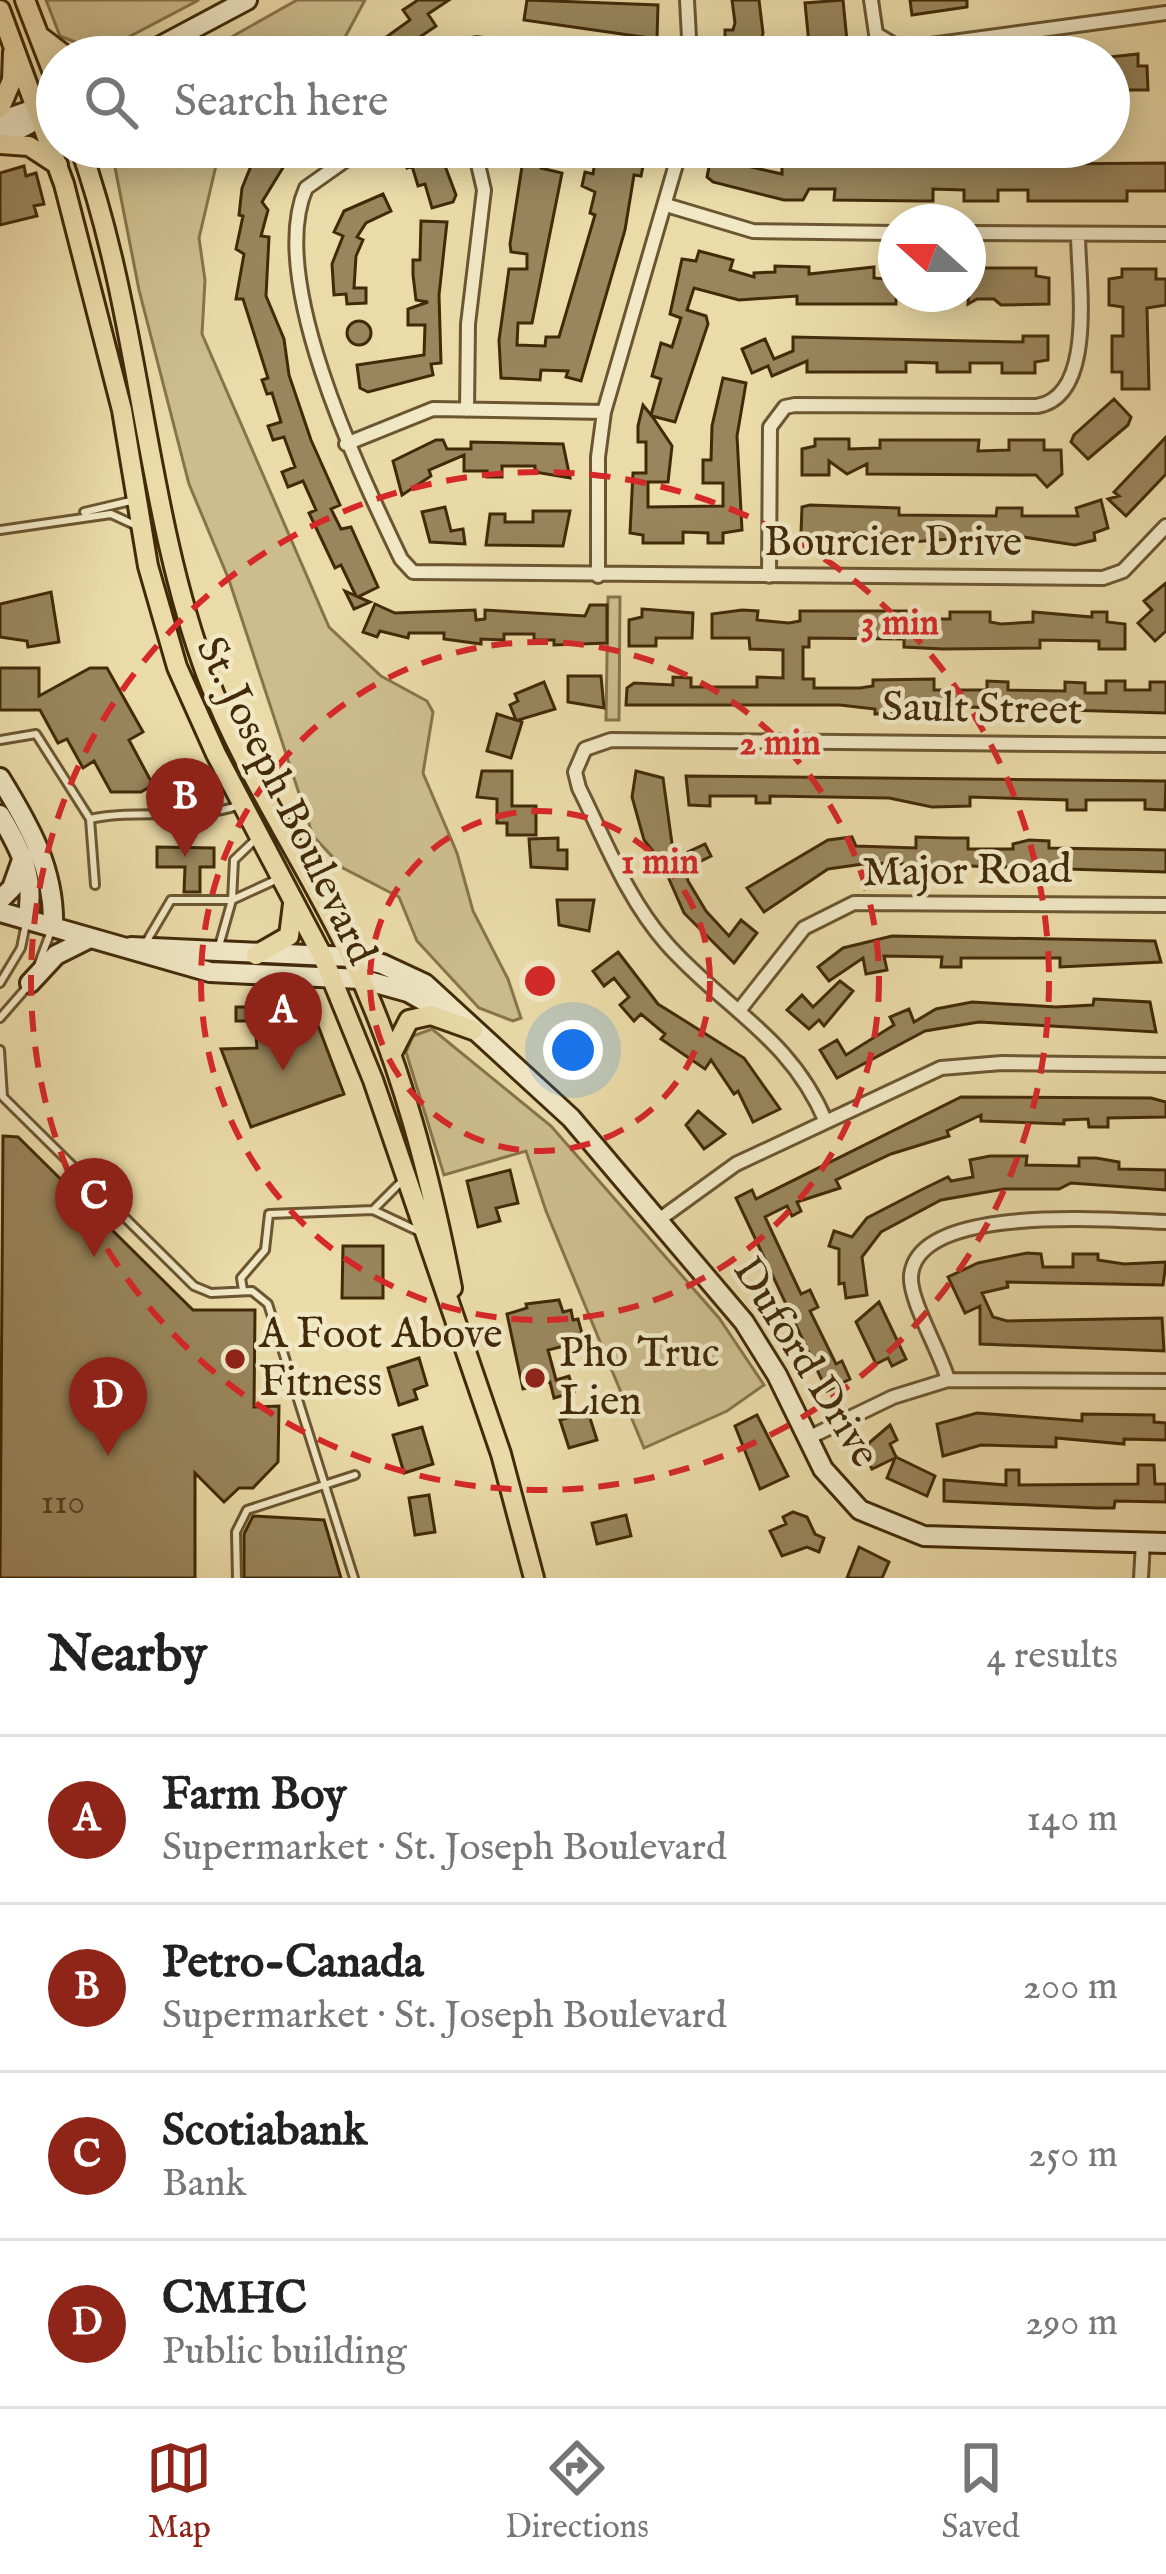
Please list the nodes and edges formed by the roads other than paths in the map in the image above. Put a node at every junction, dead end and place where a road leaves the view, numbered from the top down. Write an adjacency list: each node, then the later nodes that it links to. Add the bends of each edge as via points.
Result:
1 (26, 0): 7 (main road)
2 (247, 0): 8 (street)
3 (687, 0): 9 (street)
4 (871, 0): 10 (street)
5 (0, 10): 12 (main road, St. Joseph Boulevard)
6 (1166, 13): 11 (street)
7 (39, 35)
8 (179, 36)
9 (689, 36)
10 (880, 36)
11 (997, 36)
12 (13, 42): 13 (main road, St. Joseph Boulevard); 14 (main road, via 12,80)
13 (36, 82)
14 (0, 108)
15 (36, 109): 17 (street)
16 (36, 117): 18 (street)
17 (0, 121)
18 (0, 141): 19 (main road)
19 (36, 151)
20 (59, 168): 34 (main road, St. Joseph Boulevard, via 122,410)
21 (88, 168): 33 (main road, St. Joseph Boulevard)
22 (334, 168): 32 (street, via 306,188 297,279)
23 (479, 168): 30 (street, via 484,190)
24 (676, 168): 25 (street)
25 (666, 205): 26 (street, via 763,232); 31 (street)
26 (878, 233)
27 (986, 233): 28 (street)
28 (1078, 234): 29 (street); 40 (street, via 1077,367 1056,399 1037,406 795,405 775,417)
29 (1166, 234)
30 (467, 410): 31 (street); 32 (street, via 427,410)
31 (604, 412): 39 (street)
32 (346, 444): 39 (street, Bourcier Drive, via 413,572)
33 (162, 495): 34 (main road); 62 (main road, St. Joseph Boulevard, via 207,676)
34 (136, 500): 35 (lane); 37 (main road, St. Joseph Boulevard)
35 (75, 516): 37 (lane, via 111,514); 38 (lane)
36 (1166, 526): 40 (street, Bourcier Drive, via 1114,577)
37 (140, 527): 44 (main road, St. Joseph Boulevard, via 176,667)
38 (0, 530)
39 (598, 576): 40 (street, Bourcier Drive)
40 (769, 576)
41 (0, 740): 46 (lane, via 36,734)
42 (1166, 745): 67 (street, Sault Street, via 611,740 585,749 575,772 579,788 639,908 670,949)
43 (0, 778): 56 (street, via 43,856)
44 (242, 804): 46 (lane); 47 (main road, St. Joseph Boulevard)
45 (0, 815): 48 (street)
46 (90, 819): 50 (lane)
47 (260, 835): 49 (main road, St. Joseph Boulevard); 52 (lane, via 234,860)
48 (23, 856): 51 (street); 55 (street, via 33,894)
49 (285, 879): 52 (lane); 60 (main road, via 295,910 289,936); 61 (main road, St. Joseph Boulevard)
50 (95, 884)
51 (0, 900)
52 (232, 900): 58 (lane, via 172,900); 59 (lane)
53 (1166, 905): 67 (street, Major Road, via 854,903 804,928)
54 (0, 912): 55 (street)
55 (27, 920): 56 (street); 65 (lane)
56 (52, 927): 57 (street); 66 (lane)
57 (90, 938): 58 (street); 66 (street, via 56,955)
58 (138, 947): 59 (street, Duford Drive); 63 (street, Duford Drive, via 210,972)
59 (219, 951): 60 (street, Duford Drive)
60 (256, 955): 61 (street, Duford Drive)
61 (322, 957): 62 (street, Duford Drive); 63 (main road, St. Joseph Boulevard)
62 (351, 957): 64 (main road, St. Joseph Boulevard); 69 (street, Duford Drive, via 425,984)
63 (331, 977): 64 (street, Duford Drive); 74 (main road, St. Joseph Boulevard)
64 (361, 979): 69 (street, Duford Drive, via 408,992); 71 (main road, St. Joseph Boulevard)
65 (0, 983)
66 (30, 983): 68 (lane)
67 (741, 1008): 73 (street, via 787,1054)
68 (0, 1018)
69 (473, 1030): 71 (main road, via 430,1015 409,1020); 76 (street, Duford Drive, via 571,1118)
70 (0, 1050): 79 (lane, via 3,1097 194,1286)
71 (391, 1055): 80 (main road, St. Joseph Boulevard, via 434,1197)
72 (1166, 1065): 73 (street, via 941,1068)
73 (826, 1122): 76 (street, via 736,1164)
74 (405, 1177): 75 (lane); 78 (main road, St. Joseph Boulevard)
75 (373, 1210): 78 (lane); 79 (lane, via 269,1214 266,1250 241,1278)
76 (660, 1219): 83 (street, Duford Drive, via 744,1322)
77 (1166, 1222): 81 (street, via 981,1224 925,1250 910,1282)
78 (421, 1232): 80 (main road, St. Joseph Boulevard)
79 (243, 1290): 85 (lane, via 262,1297 274,1318)
80 (462, 1338): 90 (main road, St. Joseph Boulevard)
81 (948, 1380): 82 (street); 83 (street)
82 (1166, 1381)
83 (808, 1438): 86 (street, Duford Drive, via 848,1499 906,1532)
84 (355, 1475): 85 (lane)
85 (324, 1483): 88 (lane, via 248,1510 236,1532); 89 (lane)
86 (1143, 1542): 87 (street, Duford Drive); 91 (street)
87 (1166, 1543)
88 (237, 1578)
89 (354, 1578)
90 (534, 1578)
91 (1141, 1578)

